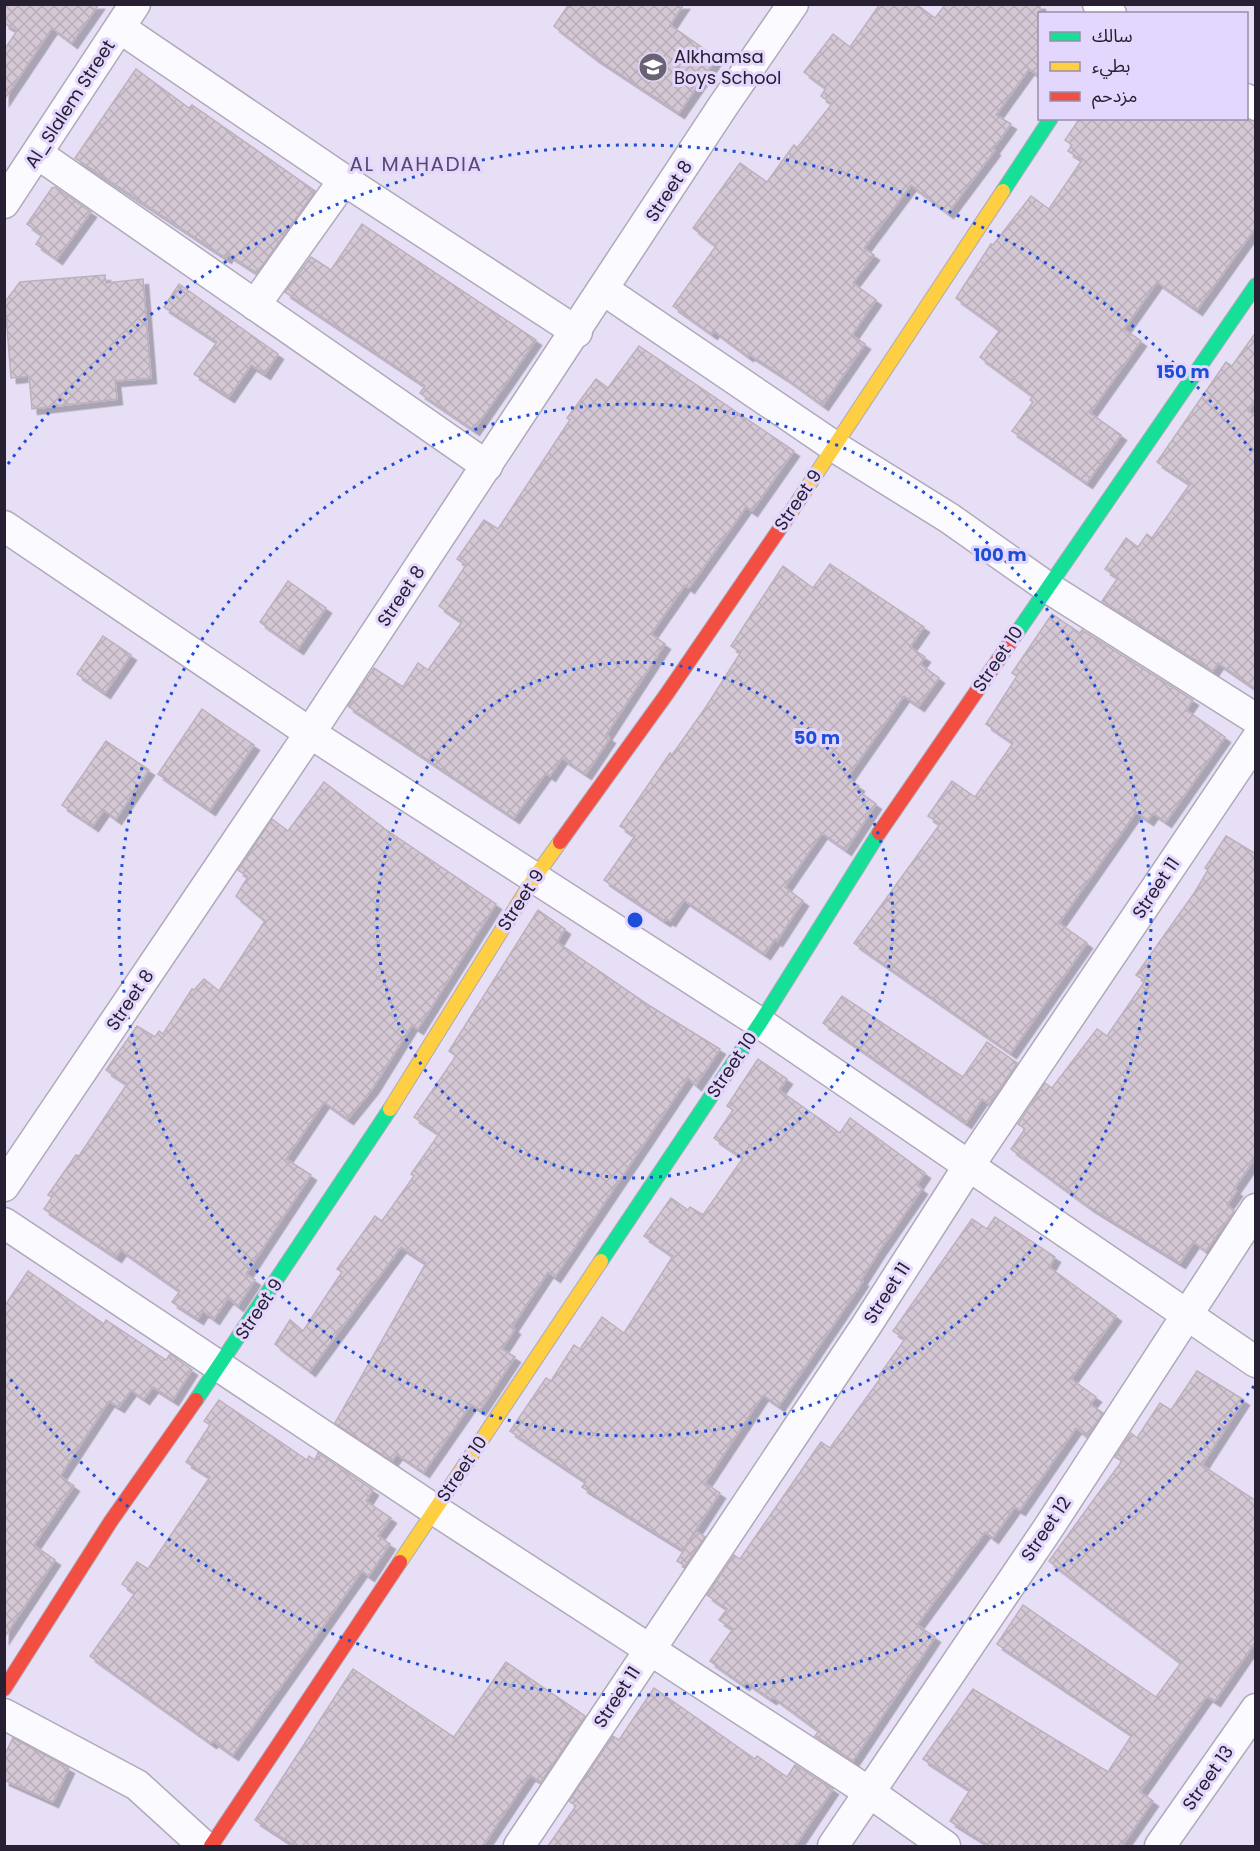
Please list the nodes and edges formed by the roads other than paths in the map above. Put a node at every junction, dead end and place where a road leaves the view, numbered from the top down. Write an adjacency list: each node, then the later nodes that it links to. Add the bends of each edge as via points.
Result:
1 (793, 4): 8 (street, Street 8)
2 (127, 16): 4 (street, Al_Slalem Street); 5 (street)
3 (1049, 120): 11 (street, Street 9)
4 (38, 154): 6 (street, Al_Slalem Street); 9 (street)
5 (344, 180): 9 (street); 10 (street)
6 (4, 203)
7 (1256, 285): 14 (street, Street 10)
8 (604, 290): 10 (street, Street 8); 11 (street)
9 (255, 305): 12 (street)
10 (577, 332): 12 (street, Street 8)
11 (835, 447): 14 (street, via 949,518); 18 (street, Street 9, via 666,695)
12 (487, 466): 16 (street, Street 8)
13 (4, 526): 16 (street)
14 (1047, 587): 15 (street); 19 (street, Street 10, via 875,839)
15 (1256, 719)
16 (310, 733): 18 (street); 21 (street, Street 8)
17 (1256, 740): 20 (street, Street 11)
18 (535, 877): 19 (street); 26 (street, Street 9, via 354,1167)
19 (760, 1023): 20 (street); 27 (street, Street 10)
20 (968, 1167): 24 (street); 28 (street, Street 11)
21 (4, 1186)
22 (1256, 1209): 24 (street, Street 12)
23 (4, 1223): 26 (street)
24 (1186, 1314): 25 (street); 32 (street, Street 12, via 1049,1527)
25 (1256, 1362)
26 (221, 1365): 27 (street); 29 (street, Street 9, via 111,1521)
27 (435, 1510): 28 (street); 34 (street, Street 10)
28 (649, 1649): 32 (street); 35 (street, Street 11)
29 (4, 1689)
30 (1256, 1709): 38 (street, Street 13)
31 (4, 1714): 33 (street, via 138,1785)
32 (868, 1792): 36 (street, Street 12); 37 (street)
33 (204, 1846)
34 (211, 1846)
35 (519, 1846)
36 (833, 1846)
37 (945, 1846)
38 (1160, 1846)

